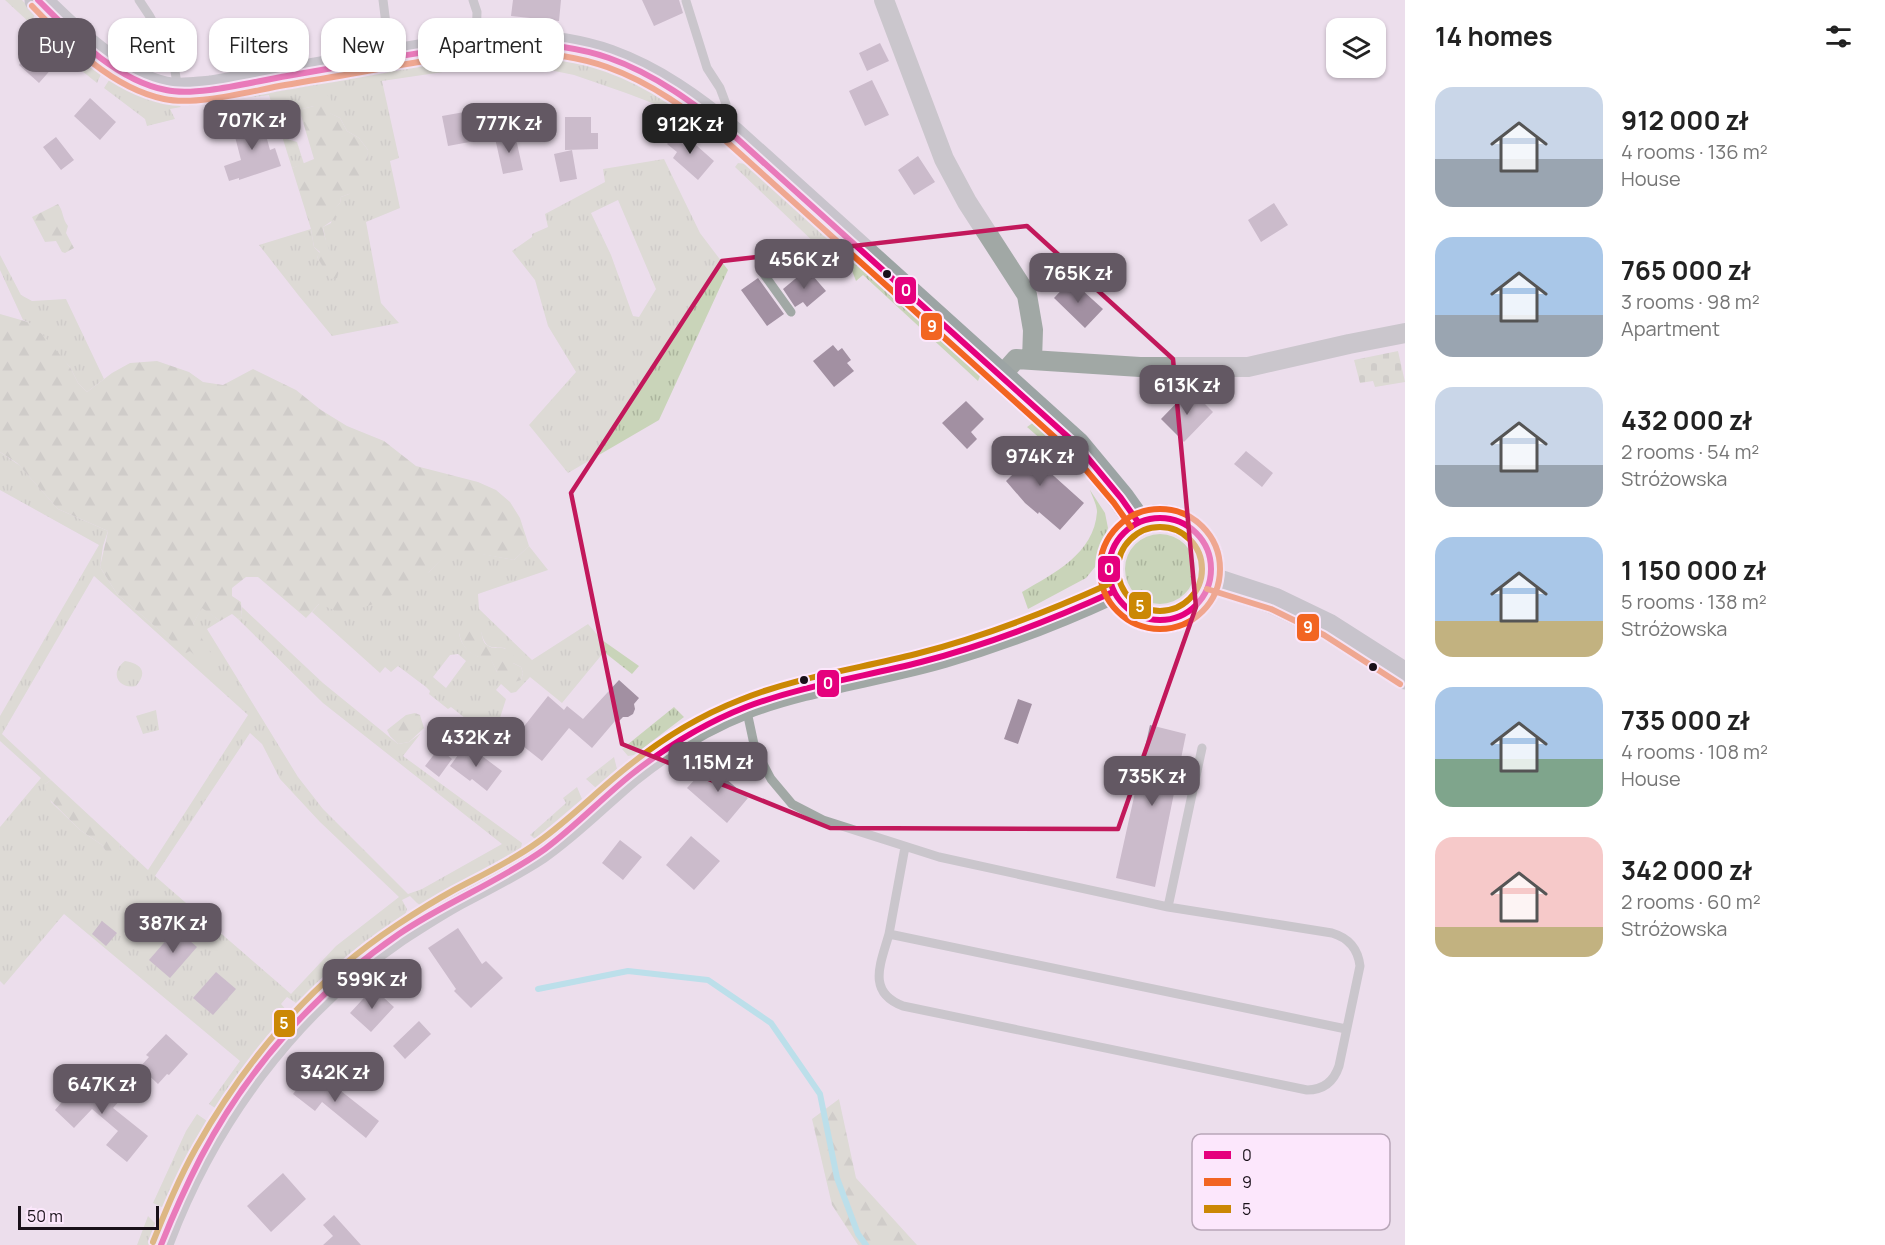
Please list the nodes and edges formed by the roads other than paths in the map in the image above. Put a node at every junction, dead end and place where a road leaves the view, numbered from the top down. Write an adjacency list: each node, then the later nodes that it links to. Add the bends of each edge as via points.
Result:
1 (38, 0): 11 (main road, via 114,67 135,80)
2 (139, 0): 11 (lane, via 173,59)
3 (383, 0): 7 (lane)
4 (473, 0): 8 (lane)
5 (884, 0): 16 (street, via 944,159 1027,294 1033,330)
6 (686, 2): 12 (lane, via 706,68 720,87 726,104)
7 (385, 18)
8 (477, 18)
9 (564, 47): 12 (main road, via 609,58 654,77)
10 (321, 70): 11 (main road)
11 (178, 91)
12 (716, 120): 17 (main road)
13 (763, 273): 14 (lane)
14 (791, 312)
15 (1405, 333): 16 (street, via 1248,367 1140,367)
16 (1032, 360): 17 (street, via 1016,359)
17 (1001, 376): 18 (main road, via 1077,445)
18 (1138, 522): 19 (main road, via 1156,517 1175,520 1192,529 1204,543 1211,561); 20 (main road, via 1121,534 1111,552 1108,572)
19 (1210, 580): 20 (main road, via 1201,599 1186,613 1166,620 1145,618 1126,608); 21 (main road, via 1274,601 1328,627)
20 (1113, 592): 22 (street, via 1031,627 943,657)
21 (1405, 676)
22 (746, 707): 24 (lane, via 755,749 771,779 792,804 824,820); 28 (street, via 699,729 652,759 540,852 400,934 327,992 277,1045 221,1122 191,1176)
23 (1202, 748): 25 (lane)
24 (905, 847): 25 (lane); 26 (lane)
25 (1168, 907): 27 (lane, via 1341,936 1356,952 1360,966)
26 (889, 934): 27 (lane); 27 (lane, via 879,974 882,990 891,1002 926,1011 1307,1090 1322,1088 1336,1075)
27 (1346, 1029)
28 (161, 1245)

